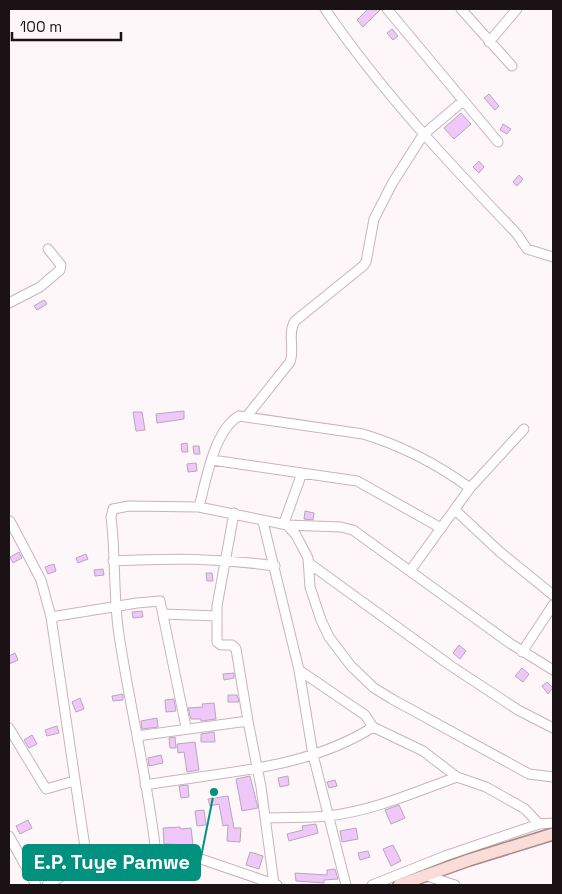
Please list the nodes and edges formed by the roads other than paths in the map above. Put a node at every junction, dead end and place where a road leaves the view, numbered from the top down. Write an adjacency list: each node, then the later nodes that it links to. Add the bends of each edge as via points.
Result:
1 (325, 9): 8 (street, via 368,69)
2 (387, 9): 7 (street)
3 (461, 9): 5 (street)
4 (517, 9): 5 (street)
5 (489, 42): 6 (street)
6 (512, 66)
7 (463, 101): 8 (street); 9 (street)
8 (423, 135): 11 (street, via 517,234 527,249); 13 (street, via 378,209 371,228 366,262 295,321 290,362)
9 (498, 142)
10 (48, 249): 12 (street, via 61,266 60,270 40,287)
11 (553, 257)
12 (9, 303)
13 (247, 416): 15 (street, via 239,416 224,429); 17 (street, via 376,438 425,458)
14 (524, 429): 17 (street)
15 (212, 460): 16 (street); 18 (street)
16 (302, 473): 23 (street); 24 (street, via 357,481)
17 (470, 488): 19 (street)
18 (199, 507): 20 (street); 26 (street, via 129,506 114,509 111,517)
19 (454, 510): 24 (street); 30 (street)
20 (234, 513): 22 (street); 25 (street)
21 (10, 521): 35 (street, via 41,580)
22 (263, 522): 23 (street); 28 (street)
23 (286, 524): 27 (street); 29 (street, via 353,530)
24 (441, 528): 29 (street)
25 (226, 559): 26 (street, via 180,557); 28 (street); 34 (street)
26 (113, 561): 32 (street)
27 (310, 564): 42 (street, via 451,666 518,710); 48 (street, via 310,587 329,637 363,679 392,699 529,774)
28 (275, 566): 37 (street)
29 (410, 571): 36 (street)
30 (553, 596)
31 (553, 605): 36 (street)
32 (115, 606): 33 (street, via 157,600 162,604); 35 (street); 44 (street)
33 (163, 614): 34 (street); 40 (street)
34 (217, 616): 39 (street, via 219,644 232,645 236,649)
35 (51, 617): 49 (street)
36 (522, 652): 38 (street)
37 (299, 670): 41 (street, via 364,715); 45 (street)
38 (553, 670)
39 (248, 720): 40 (street); 46 (street)
40 (186, 727): 44 (street)
41 (373, 727): 45 (street); 47 (street, via 422,751)
42 (553, 728)
43 (9, 729): 49 (street, via 46,788)
44 (136, 736): 50 (street)
45 (313, 755): 46 (street); 51 (street)
46 (257, 768): 50 (street); 52 (street)
47 (457, 777): 51 (street, via 389,802); 54 (street, via 486,787 524,808)
48 (553, 777)
49 (74, 781): 58 (street)
50 (145, 785): 57 (street)
51 (328, 816): 52 (street); 64 (street)
52 (266, 818): 63 (street)
53 (553, 823): 54 (street)
54 (538, 824): 59 (street)
55 (553, 834): 59 (main road)
56 (9, 836): 61 (street)
57 (156, 854): 58 (street); 63 (street, via 198,858)
58 (87, 861): 62 (street)
59 (447, 862): 60 (main road); 65 (street)
60 (424, 875): 66 (main road); 67 (street)
61 (36, 885)
62 (47, 885)
63 (276, 885)
64 (346, 885)
65 (372, 885)
66 (399, 885)
67 (455, 885)

